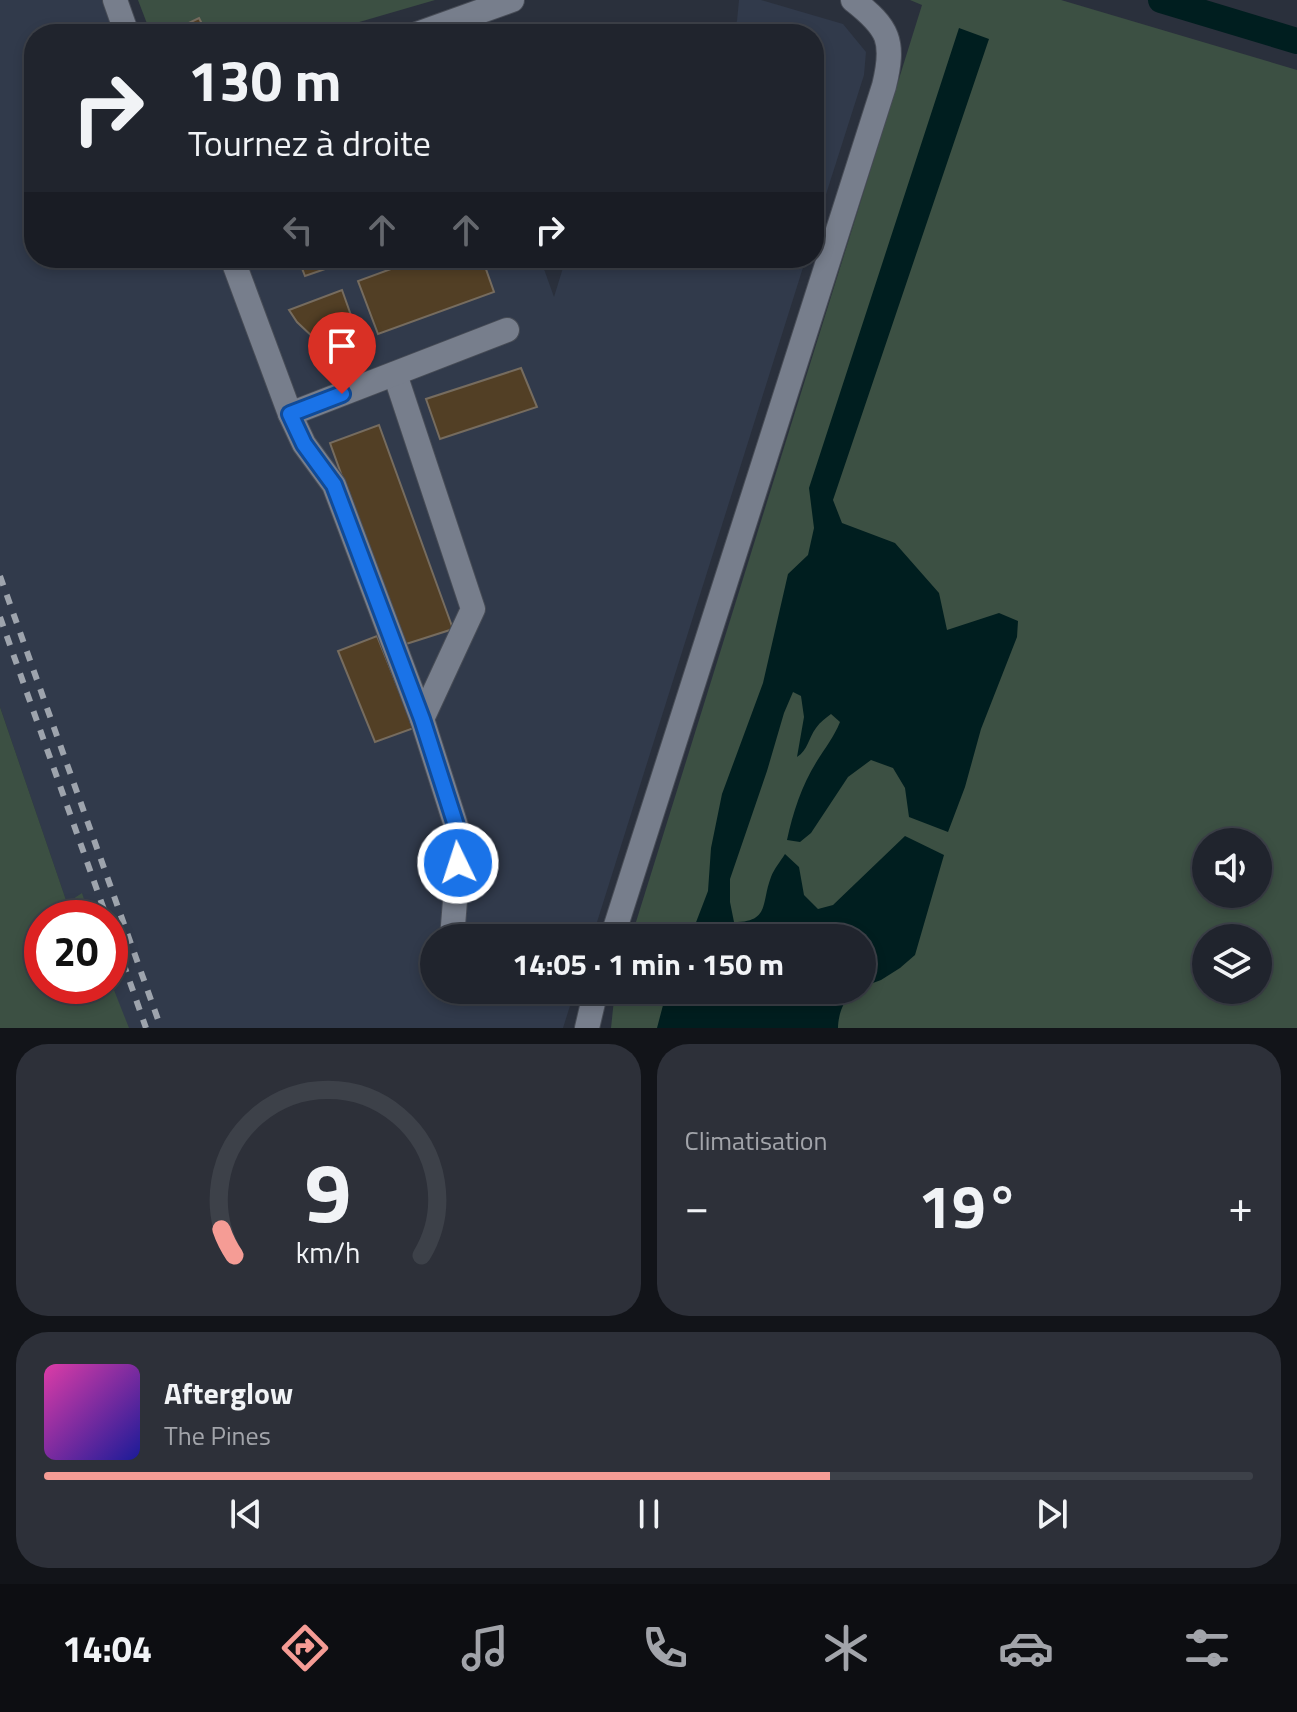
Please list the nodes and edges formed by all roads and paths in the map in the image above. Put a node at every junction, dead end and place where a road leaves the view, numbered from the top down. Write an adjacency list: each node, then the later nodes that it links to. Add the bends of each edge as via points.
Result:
1 (115, 0): 4 (lane)
2 (512, 0): 5 (lane)
3 (853, 0): 12 (lane, via 885,31 889,66 884,86)
4 (123, 24)
5 (445, 24)
6 (236, 268): 9 (lane)
7 (507, 330): 8 (lane)
8 (395, 374): 9 (lane); 10 (lane, via 473,609)
9 (290, 414): 10 (lane, via 334,485)
10 (422, 719): 11 (lane, via 460,838)
11 (453, 924)
12 (616, 924)
13 (593, 1004): 14 (lane)
14 (587, 1028)

